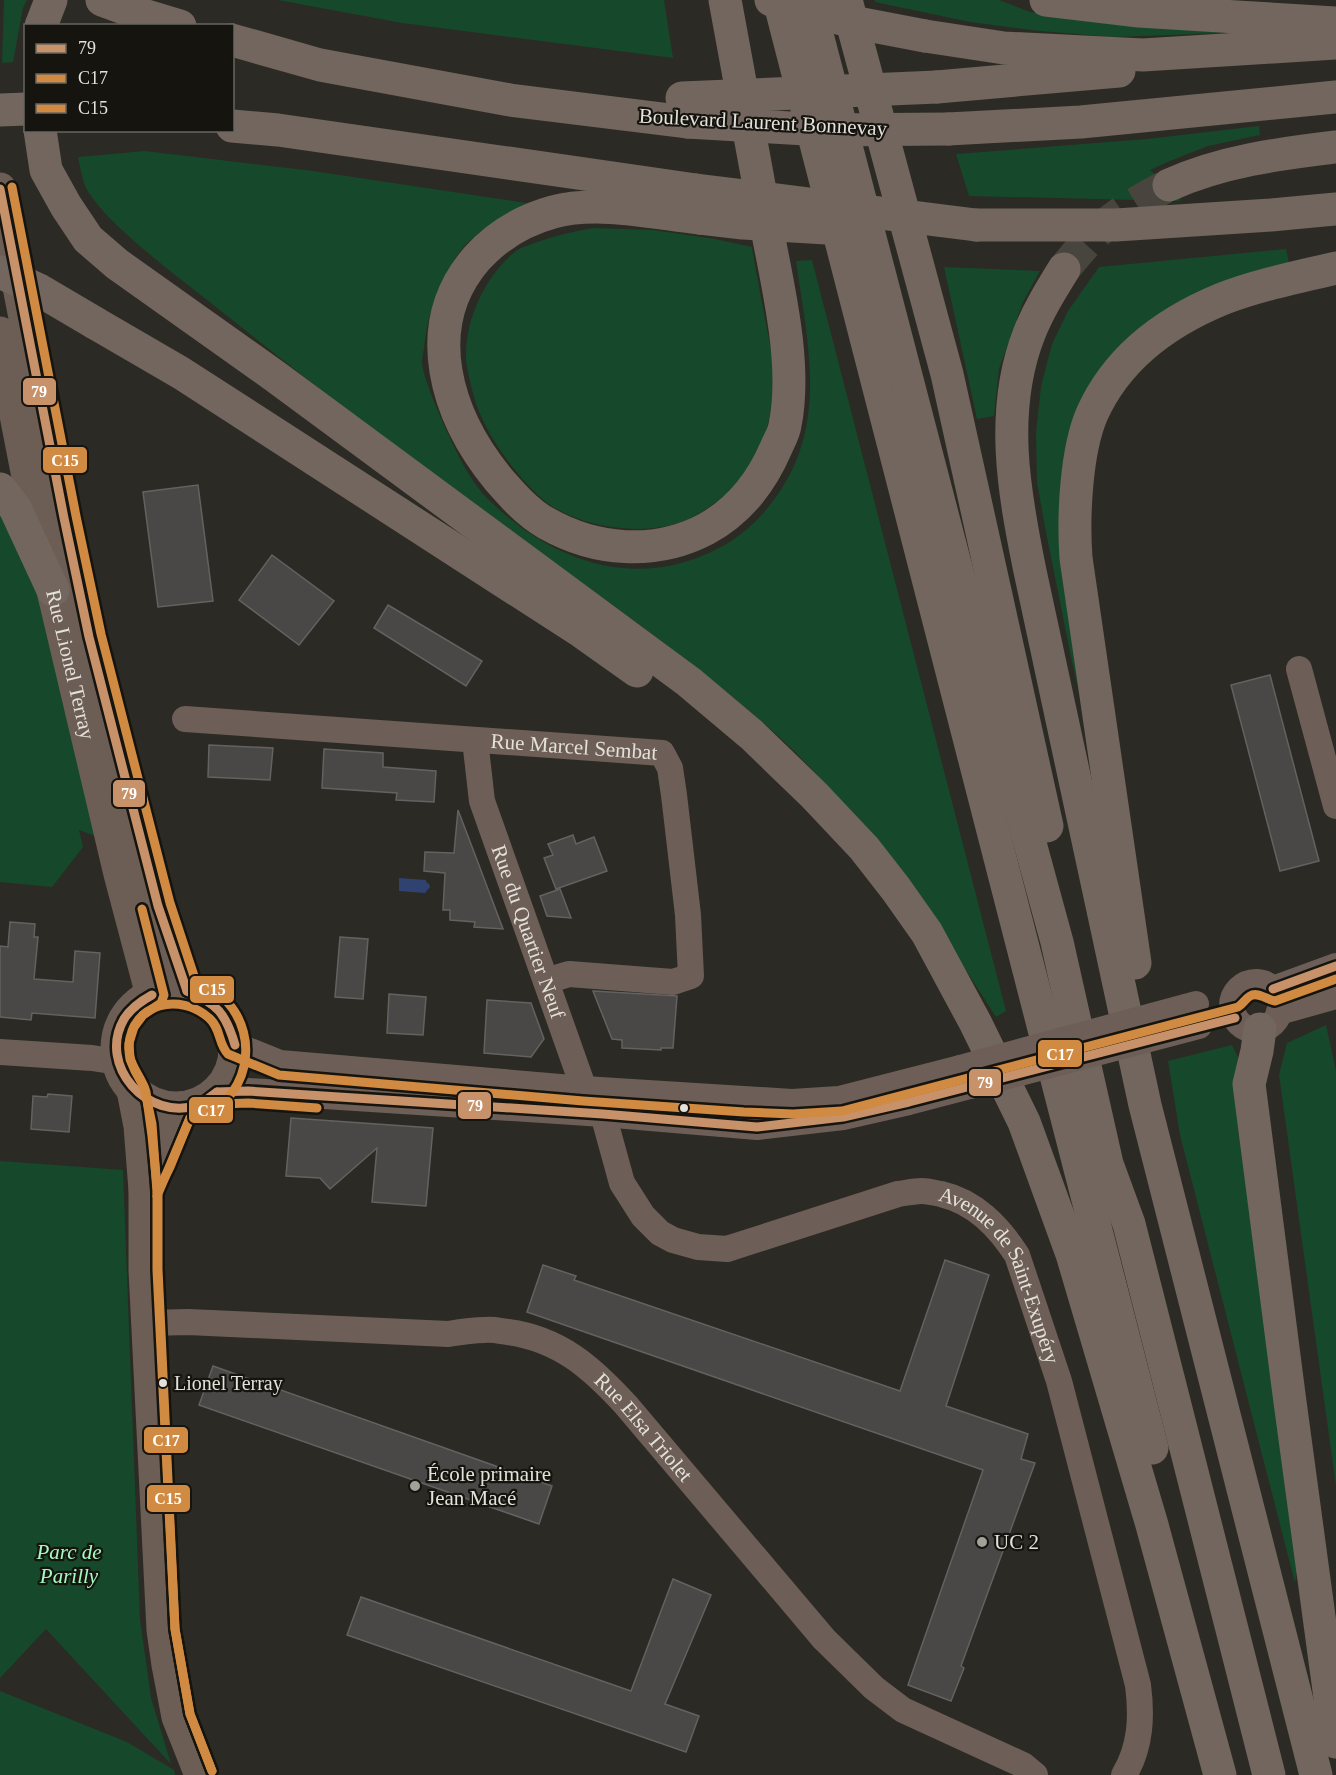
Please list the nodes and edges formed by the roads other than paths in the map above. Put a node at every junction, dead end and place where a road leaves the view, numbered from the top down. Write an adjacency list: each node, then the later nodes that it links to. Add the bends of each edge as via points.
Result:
1 (51, 0): 10 (highway)
2 (102, 0): 11 (highway)
3 (725, 0): 24 (highway, via 788,351 785,428 761,480 737,508 698,533 671,543 624,547 572,536 543,522 523,505 473,444 448,386 443,338 449,306 468,269 485,249 539,217 595,207)
4 (771, 0): 13 (highway, bridge, via 857,22 1004,48 1143,55)
5 (779, 0): 61 (highway)
6 (808, 0): 54 (highway, via 1057,942 1107,1164)
7 (846, 0): 54 (highway, via 947,374 1120,1159)
8 (1046, 0): 9 (highway, via 1139,11)
9 (1336, 23)
10 (42, 24)
11 (173, 24)
12 (234, 41): 18 (highway, Boulevard Laurent Bonnevay, via 320,65 510,100)
13 (1336, 43)
14 (1336, 50): 18 (highway, bridge)
15 (1336, 97): 18 (highway, Boulevard Laurent Bonnevay, bridge, via 1081,122 948,129 824,130)
16 (24, 109): 17 (highway)
17 (0, 110)
18 (684, 110)
19 (234, 126): 24 (highway, via 278,130)
20 (40, 132): 42 (highway, via 46,170 66,206 88,239 117,264 680,675 768,750 842,825 896,889 927,933)
21 (1336, 147): 22 (highway, via 1249,159)
22 (1169, 185)
23 (0, 189): 38 (main road, Rue Lionel Terray, via 89,636 158,906)
24 (698, 204): 25 (highway, bridge, via 976,230 1116,225)
25 (1336, 209)
26 (1336, 267): 50 (highway, via 1223,298 1156,334 1108,386 1092,415 1081,454 1074,529 1076,558 1142,1015)
27 (1064, 269): 50 (highway, via 1028,335 1017,372 1011,453 1030,571)
28 (0, 272): 42 (highway, bridge, via 39,290 201,386 582,632 674,696 800,805 850,858)
29 (0, 333): 31 (main road, Rue Lionel Terray)
30 (0, 489): 31 (highway, via 15,507)
31 (53, 590): 39 (main road, Rue Lionel Terray)
32 (1299, 669): 35 (street)
33 (185, 718): 34 (street, Rue Marcel Sembat)
34 (475, 740): 37 (street, Rue du Quartier Neuf, via 482,801); 37 (street, Rue Marcel Sembat, via 662,753 670,768 688,915 691,976 673,982 569,974)
35 (1336, 806)
36 (1336, 966): 41 (street)
37 (546, 981): 47 (street, Rue du Quartier Neuf)
38 (187, 991): 39 (main road, via 169,990); 43 (main road, via 220,1010)
39 (152, 995): 45 (main road, via 135,1006 123,1022 117,1042)
40 (1336, 996): 41 (street)
41 (1256, 1009): 46 (street, bridge, via 1198,1015); 56 (highway, via 1257,1051 1249,1084)
42 (975, 1022): 60 (highway, via 1024,1122 1072,1254)
43 (235, 1045): 47 (street, via 280,1063); 49 (main road, via 234,1062)
44 (0, 1052): 45 (street)
45 (118, 1062): 48 (main road)
46 (965, 1077): 47 (street, via 839,1099 792,1102); 52 (street, via 909,1102 843,1117 757,1127)
47 (584, 1089): 52 (street, Rue du Quartier Neuf)
48 (133, 1090): 51 (main road, via 160,1106); 53 (main road)
49 (217, 1092): 51 (main road, via 200,1103); 52 (street)
50 (1145, 1105): 63 (highway)
51 (181, 1108): 53 (main road)
52 (603, 1114): 59 (street, Avenue de Saint-Exupéry, via 621,1183 643,1216 660,1233 674,1240 727,1249 898,1194 924,1191 966,1204 992,1221 1006,1237 1017,1255 1059,1381 1138,1685 1140,1727)
53 (145, 1190): 55 (main road)
54 (1129, 1224): 62 (highway)
55 (148, 1323): 57 (main road, via 165,1641 178,1718); 58 (street, Rue Elsa Triolet, via 448,1334 486,1330 527,1335 570,1354 626,1405 824,1639 874,1688 903,1710 1023,1765)
56 (1336, 1743)
57 (201, 1775)
58 (1035, 1775)
59 (1124, 1775)
60 (1220, 1775)
61 (1238, 1775)
62 (1269, 1775)
63 (1316, 1775)

